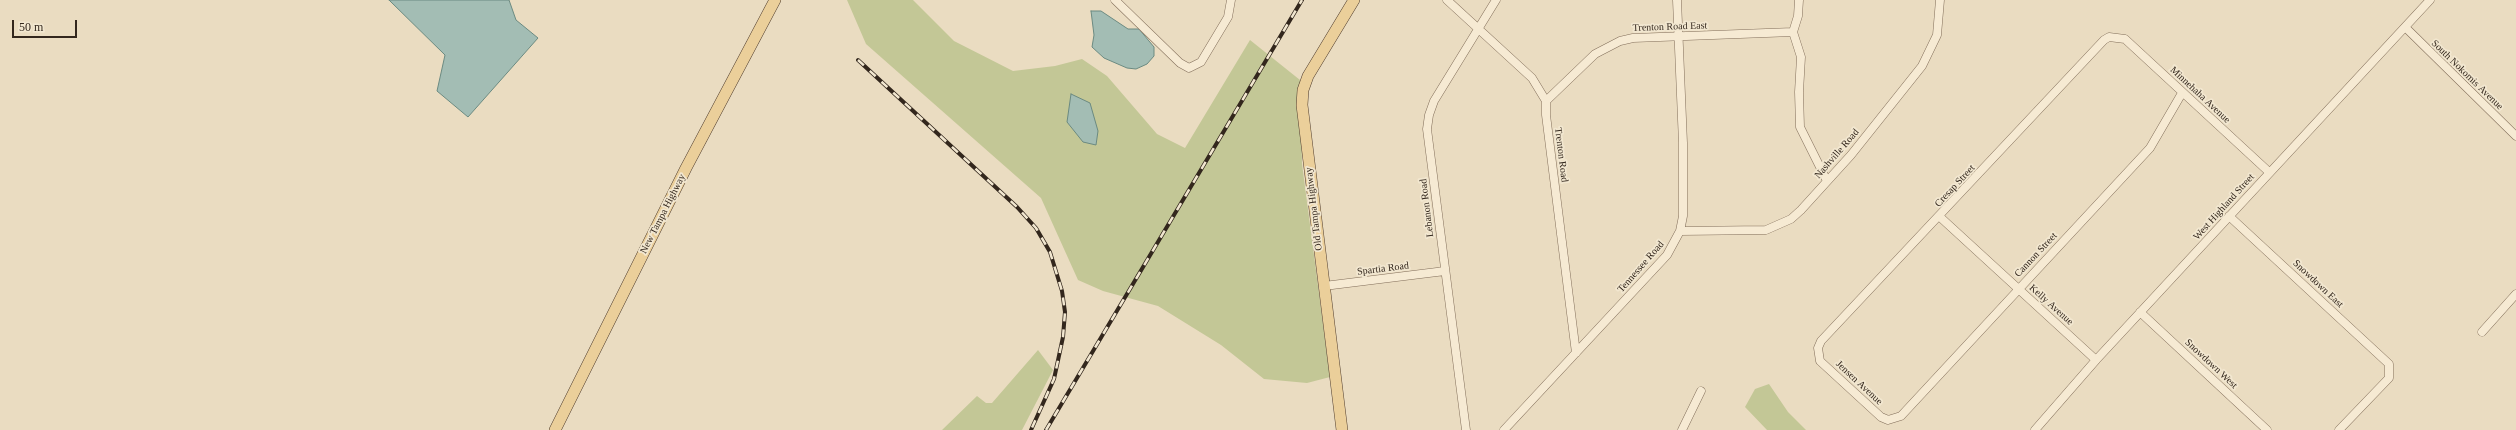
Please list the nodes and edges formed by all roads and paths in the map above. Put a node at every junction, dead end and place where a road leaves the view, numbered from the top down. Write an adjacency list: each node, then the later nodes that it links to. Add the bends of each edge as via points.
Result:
1 (775, 0): 35 (main road, New Tampa Highway, via 686,168)
2 (1115, 0): 3 (street, via 1180,63 1189,68 1201,62 1228,17)
3 (1231, 0)
4 (1354, 0): 25 (main road, Old Tampa Highway, via 1308,76 1304,90 1304,122)
5 (1447, 0): 12 (street, Trenton Road)
6 (1496, 0): 12 (street, Lebanon Road)
7 (1677, 0): 14 (street, Tennessee Road)
8 (1798, 0): 13 (street, via 1798,16)
9 (1940, 0): 20 (street, Nashville Road, via 1937,36 1922,66)
10 (2430, 0): 11 (street, West Highland Street)
11 (2405, 27): 18 (street, South Nokomis Avenue); 19 (street, West Highland Street)
12 (1478, 28): 17 (street, Trenton Road, via 1532,78); 24 (street, Lebanon Road, via 1434,101 1427,129)
13 (1793, 32): 14 (street, Trenton Road East); 20 (street, via 1801,57 1800,127)
14 (1679, 37): 17 (street, Trenton Road East, via 1633,38 1608,47 1595,54); 23 (street, Tennessee Road, via 1683,151 1683,216)
15 (2115, 37): 16 (street, Minnehaha Avenue, via 2125,40); 22 (street, Cresap Street, via 2104,40)
16 (2182, 93): 19 (street, Minnehaha Avenue); 26 (street, Cannon Street, via 2150,148)
17 (1546, 101): 30 (street, Trenton Road)
18 (2516, 136)
19 (2269, 172): 21 (street, West Highland Street)
20 (1827, 181): 23 (street, Nashville Road, via 1801,210 1778,226 1766,230)
21 (2229, 216): 28 (street, West Highland Street); 42 (street, Snowdown East, via 2385,359 2390,368 2388,378)
22 (1940, 217): 26 (street, Kelly Avenue); 31 (street, Cresap Street, via 1821,341)
23 (1680, 231): 30 (street, Tennessee Road, via 1667,255)
24 (1445, 271): 25 (street, Spartia Road); 37 (street, Lebanon Road)
25 (1324, 286): 36 (main road, Old Tampa Highway)
26 (2018, 290): 32 (street, Kelly Avenue); 34 (street, Cannon Street, via 1901,416)
27 (2516, 294): 29 (street)
28 (2140, 312): 32 (street, West Highland Street); 41 (street, Snowdown West)
29 (2482, 332)
30 (1576, 353): 38 (street, Tennessee Road)
31 (1818, 355): 34 (street, Jensen Avenue, via 1820,361 1881,417)
32 (2096, 360): 40 (street, West Highland Street)
33 (1701, 391): 39 (street)
34 (1892, 420)
35 (555, 430)
36 (1342, 430)
37 (1466, 430)
38 (1504, 430)
39 (1682, 430)
40 (2035, 430)
41 (2267, 430)
42 (2339, 430)

